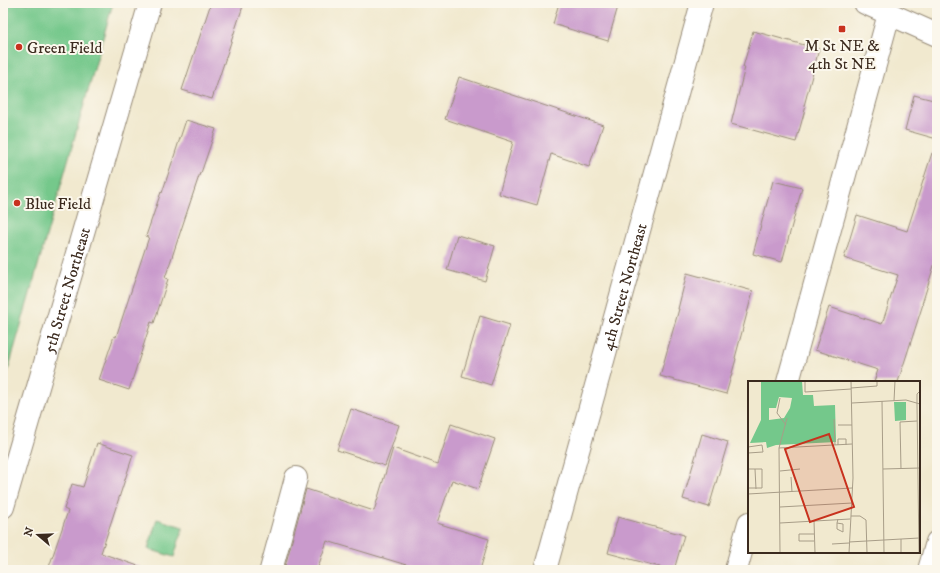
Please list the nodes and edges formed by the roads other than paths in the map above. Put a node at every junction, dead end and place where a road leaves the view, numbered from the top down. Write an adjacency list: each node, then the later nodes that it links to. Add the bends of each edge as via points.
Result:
1 (150, 3): 8 (street, 5th Street Northeast)
2 (702, 3): 12 (street, 4th Street Northeast)
3 (865, 3): 4 (street)
4 (889, 14): 5 (street); 6 (street)
5 (937, 35)
6 (788, 381)
7 (296, 478): 11 (street)
8 (3, 507)
9 (748, 527): 13 (street)
10 (937, 542): 14 (street)
11 (271, 570)
12 (545, 570)
13 (736, 570)
14 (929, 570)

